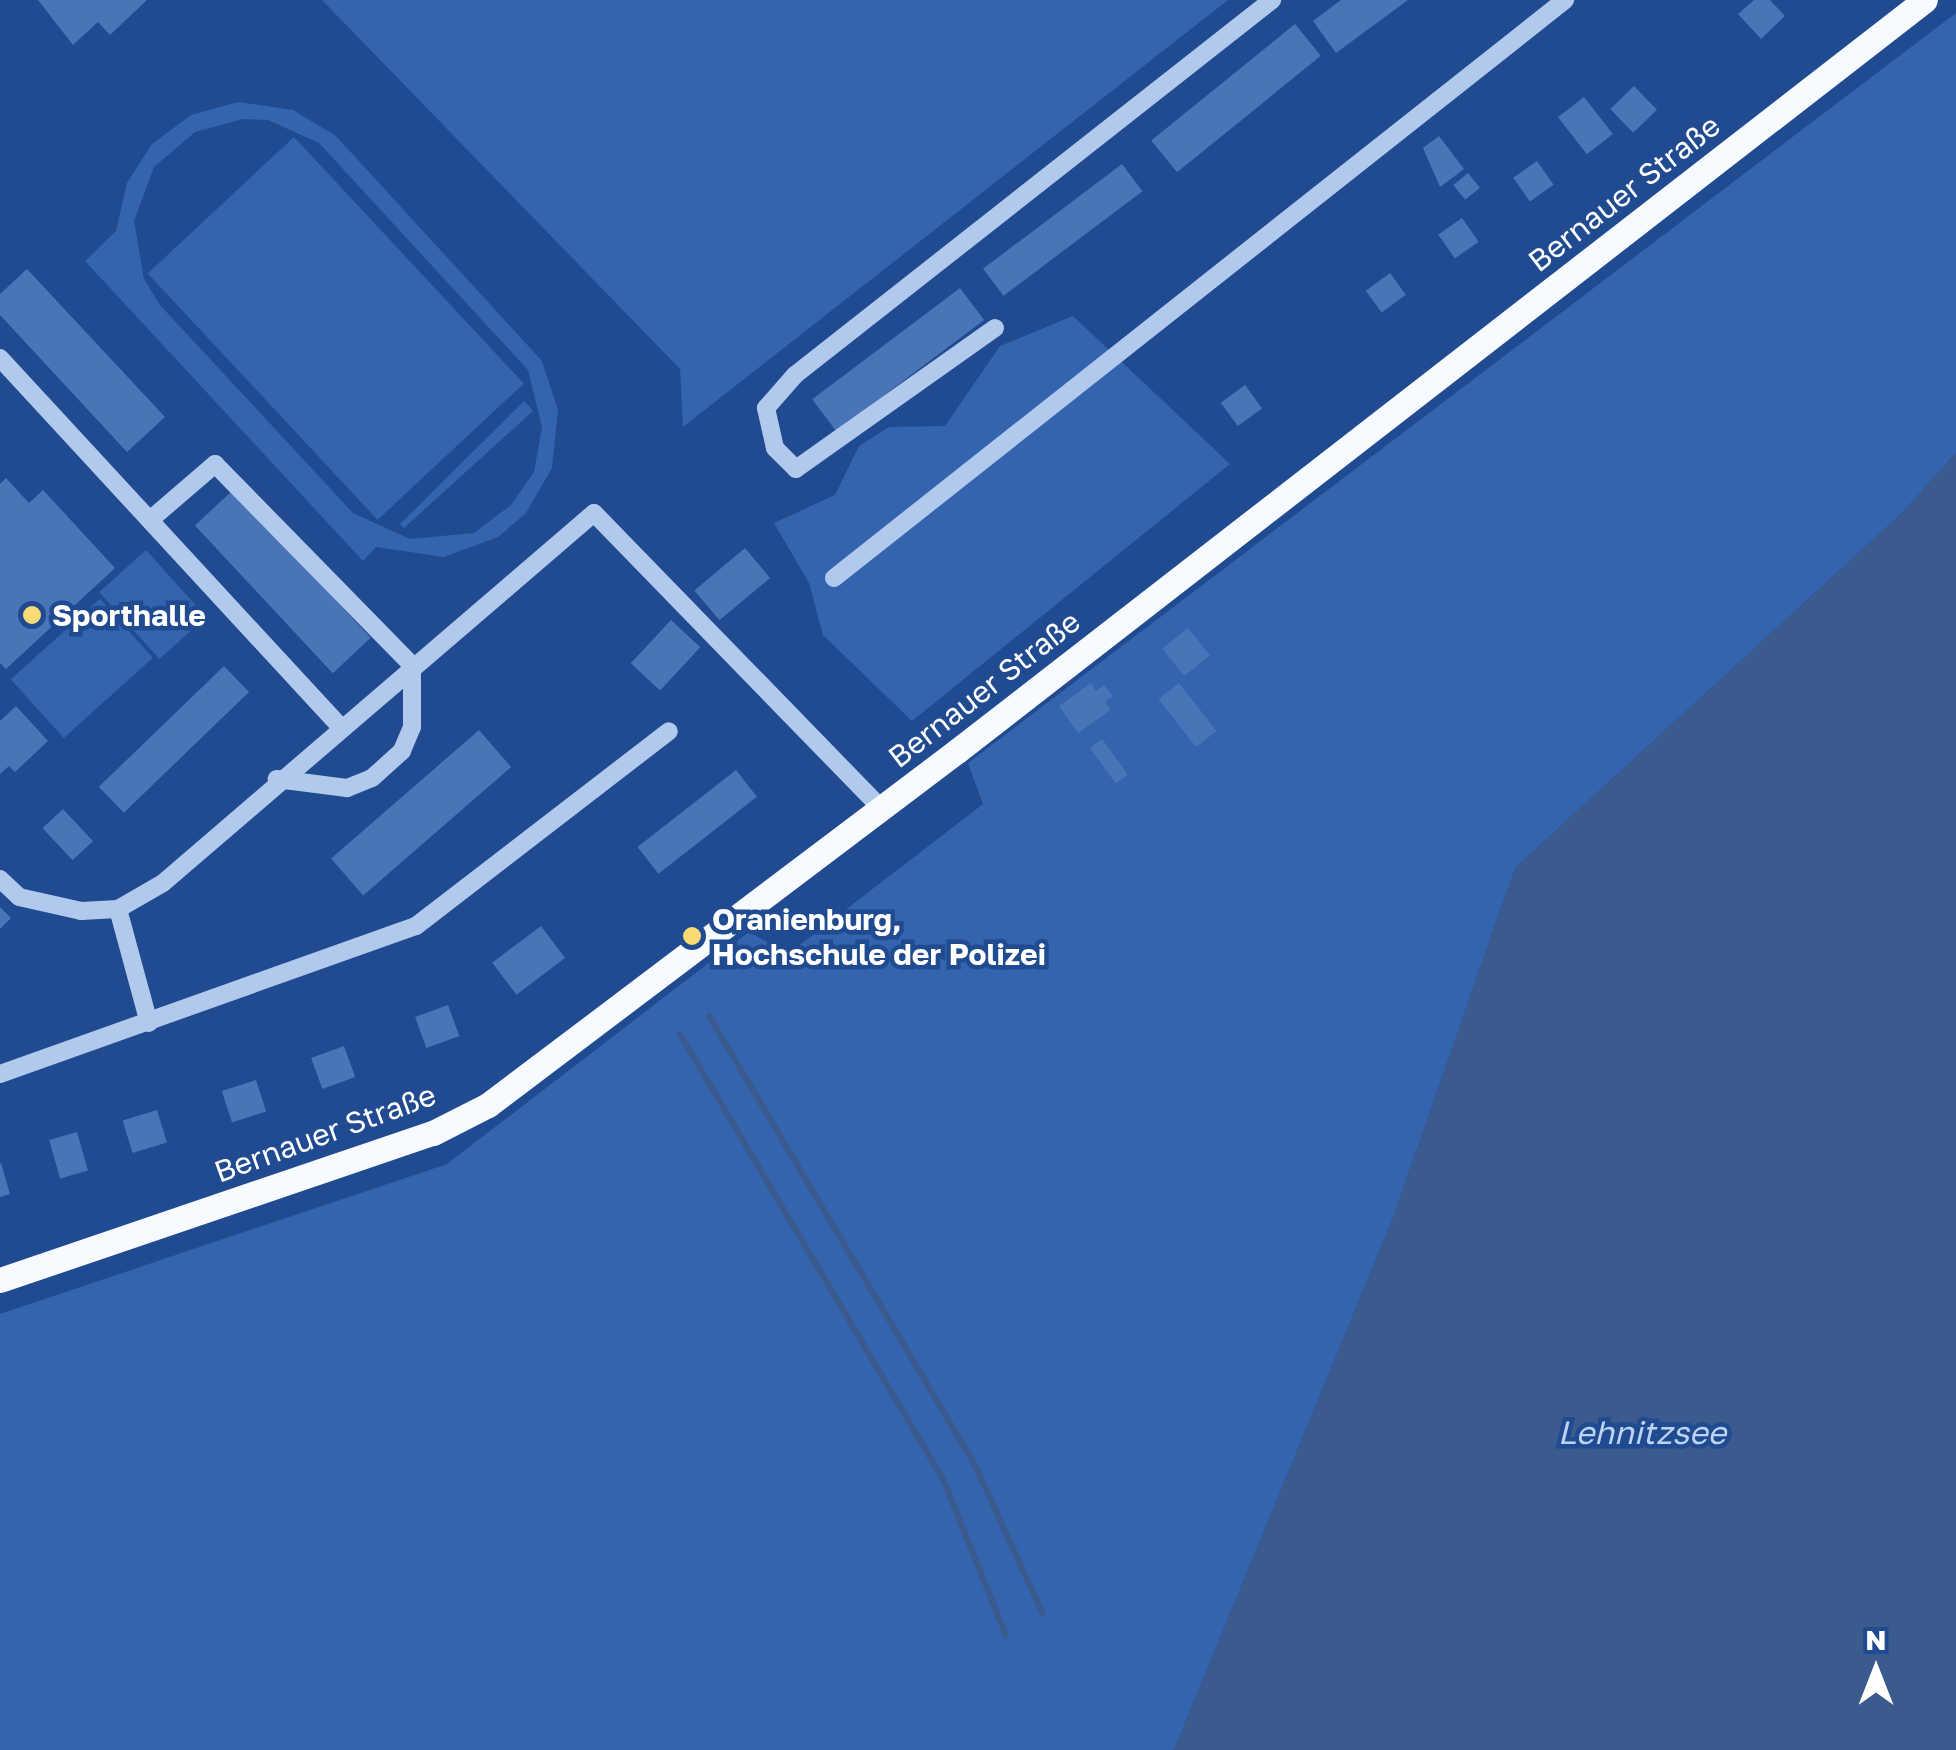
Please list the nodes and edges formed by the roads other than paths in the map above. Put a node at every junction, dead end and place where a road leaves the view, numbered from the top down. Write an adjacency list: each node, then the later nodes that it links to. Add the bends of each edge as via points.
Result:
1 (1272, 0): 4 (lane, via 796,375 766,408 775,448 796,470)
2 (1565, 0): 7 (lane)
3 (1924, 0): 12 (main road, Bernauer Straße)
4 (994, 328)
5 (0, 358): 6 (lane)
6 (150, 520): 8 (lane, via 216,464); 9 (lane)
7 (834, 578)
8 (412, 665): 9 (lane); 11 (lane, via 412,727 402,751 372,778 347,788); 12 (lane, via 594,513)
9 (339, 725): 11 (lane)
10 (669, 731): 15 (lane, via 416,926)
11 (277, 779): 14 (lane, via 163,883)
12 (882, 809): 17 (main road, Bernauer Straße, via 488,1105 432,1133)
13 (0, 879): 14 (lane, via 19,898 81,911)
14 (118, 909): 15 (lane)
15 (149, 1023): 16 (lane)
16 (0, 1074)
17 (0, 1280)

